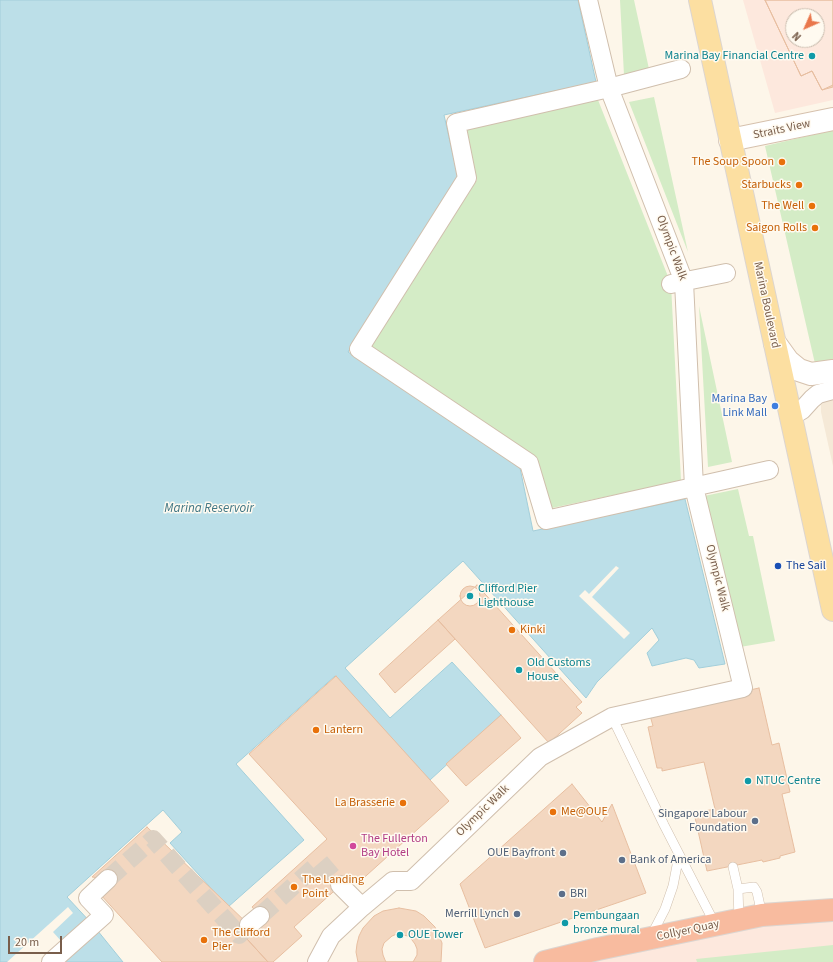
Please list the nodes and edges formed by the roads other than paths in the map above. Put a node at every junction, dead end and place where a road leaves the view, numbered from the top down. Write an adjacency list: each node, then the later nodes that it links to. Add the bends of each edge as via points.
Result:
1 (588, 0): 4 (street, Olympic Walk)
2 (700, 0): 6 (main road, Marina Boulevard)
3 (681, 69): 4 (street)
4 (609, 88): 8 (street, Olympic Walk); 14 (street, via 456,123 467,178 359,349 529,463 546,520)
5 (833, 119): 6 (street, Straits View)
6 (730, 140): 9 (main road, Marina Boulevard)
7 (726, 273): 8 (street)
8 (678, 283): 14 (street, Olympic Walk)
9 (774, 343): 10 (street, via 799,370 811,374); 12 (main road, Marina Boulevard)
10 (833, 371)
11 (833, 390): 12 (street, via 818,394)
12 (792, 416): 15 (main road, Marina Boulevard)
13 (769, 470): 14 (street)
14 (694, 487): 16 (street, Olympic Walk, via 743,688)
15 (833, 610)
16 (612, 717): 17 (lane); 22 (street, Olympic Walk, via 540,757 411,881 393,881)
17 (679, 855): 26 (lane); 27 (lane, via 665,909)
18 (733, 867): 21 (lane)
19 (108, 879): 28 (street, via 88,898 104,915)
20 (340, 886): 22 (street)
21 (738, 889): 24 (lane, via 754,887); 25 (lane)
22 (362, 907): 29 (street, Olympic Walk, via 331,936)
23 (833, 910): 24 (highway, Collyer Quay)
24 (762, 915): 25 (highway, Collyer Quay)
25 (739, 920): 26 (highway, Collyer Quay)
26 (715, 925): 27 (highway, Collyer Quay)
27 (649, 939): 30 (highway, Collyer Quay)
28 (51, 962)
29 (317, 962)
30 (545, 962)

